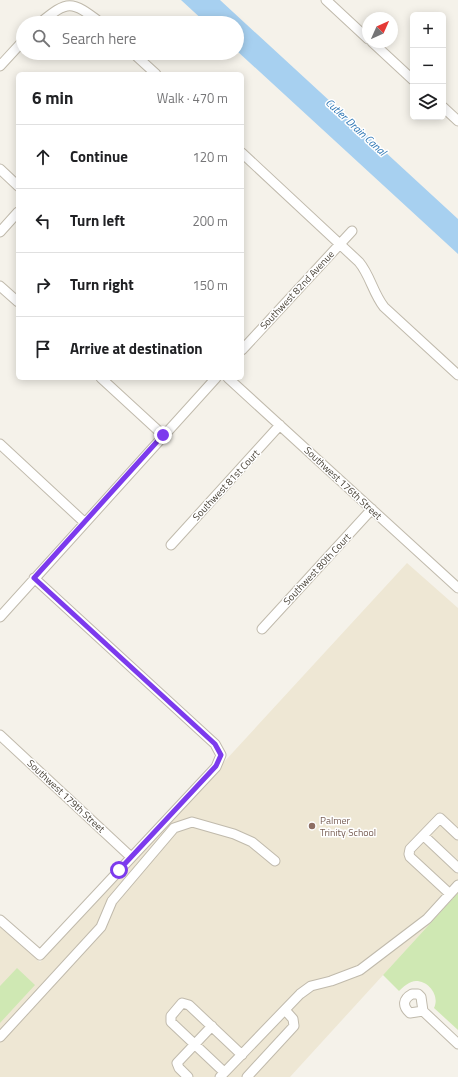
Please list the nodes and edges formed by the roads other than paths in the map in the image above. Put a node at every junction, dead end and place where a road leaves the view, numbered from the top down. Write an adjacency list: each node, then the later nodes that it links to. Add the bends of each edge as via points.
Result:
1 (326, 0): 4 (street)
2 (47, 16): 3 (street, via 58,5 69,1 79,4)
3 (93, 16)
4 (362, 33)
5 (378, 48): 10 (street)
6 (16, 49): 8 (street)
7 (140, 60): 9 (street)
8 (0, 66)
9 (151, 72)
10 (410, 77)
11 (446, 110): 12 (street)
12 (458, 121)
13 (244, 158): 19 (street)
14 (0, 169): 15 (street)
15 (16, 184)
16 (16, 214): 18 (street)
17 (352, 231): 19 (street, Southwest 82nd Avenue)
18 (0, 232)
19 (340, 244): 22 (street, Southwest 82nd Avenue); 23 (street, via 364,268 384,307)
20 (0, 286): 21 (street)
21 (16, 300)
22 (244, 348)
23 (458, 375)
24 (103, 380): 28 (street)
25 (214, 380): 28 (street)
26 (230, 380): 27 (street, Southwest 176th Street)
27 (280, 425): 30 (street, Southwest 176th Street); 32 (street, Southwest 81st Court)
28 (163, 435): 31 (street)
29 (0, 444): 31 (street)
30 (372, 509): 34 (street, Southwest 176th Street); 36 (street, Southwest 80th Court)
31 (84, 522): 33 (street)
32 (171, 545)
33 (34, 578): 35 (street); 40 (street, via 215,744 221,755 216,766)
34 (458, 588)
35 (1, 613)
36 (262, 629)
37 (0, 735): 40 (street, Southwest 179th Street)
38 (458, 835): 39 (street, via 440,818)
39 (424, 836): 42 (street); 44 (street, via 410,849 410,857)
40 (131, 857): 45 (street, via 40,955)
41 (275, 861): 49 (street, via 252,842 234,834 192,822 174,828 112,901 101,927)
42 (458, 868)
43 (458, 885): 44 (street)
44 (450, 894): 46 (street, via 427,920 360,970 311,986)
45 (0, 920)
46 (285, 1010): 52 (street); 55 (street, via 293,1019 294,1026)
47 (423, 1011): 51 (street)
48 (212, 1026): 50 (street); 50 (street, via 189,1004 182,1003 170,1019); 52 (street)
49 (0, 1037)
50 (194, 1043): 53 (street); 54 (street, via 177,1063)
51 (458, 1044)
52 (242, 1055): 53 (street)
53 (222, 1075)
54 (188, 1077)
55 (247, 1077)

